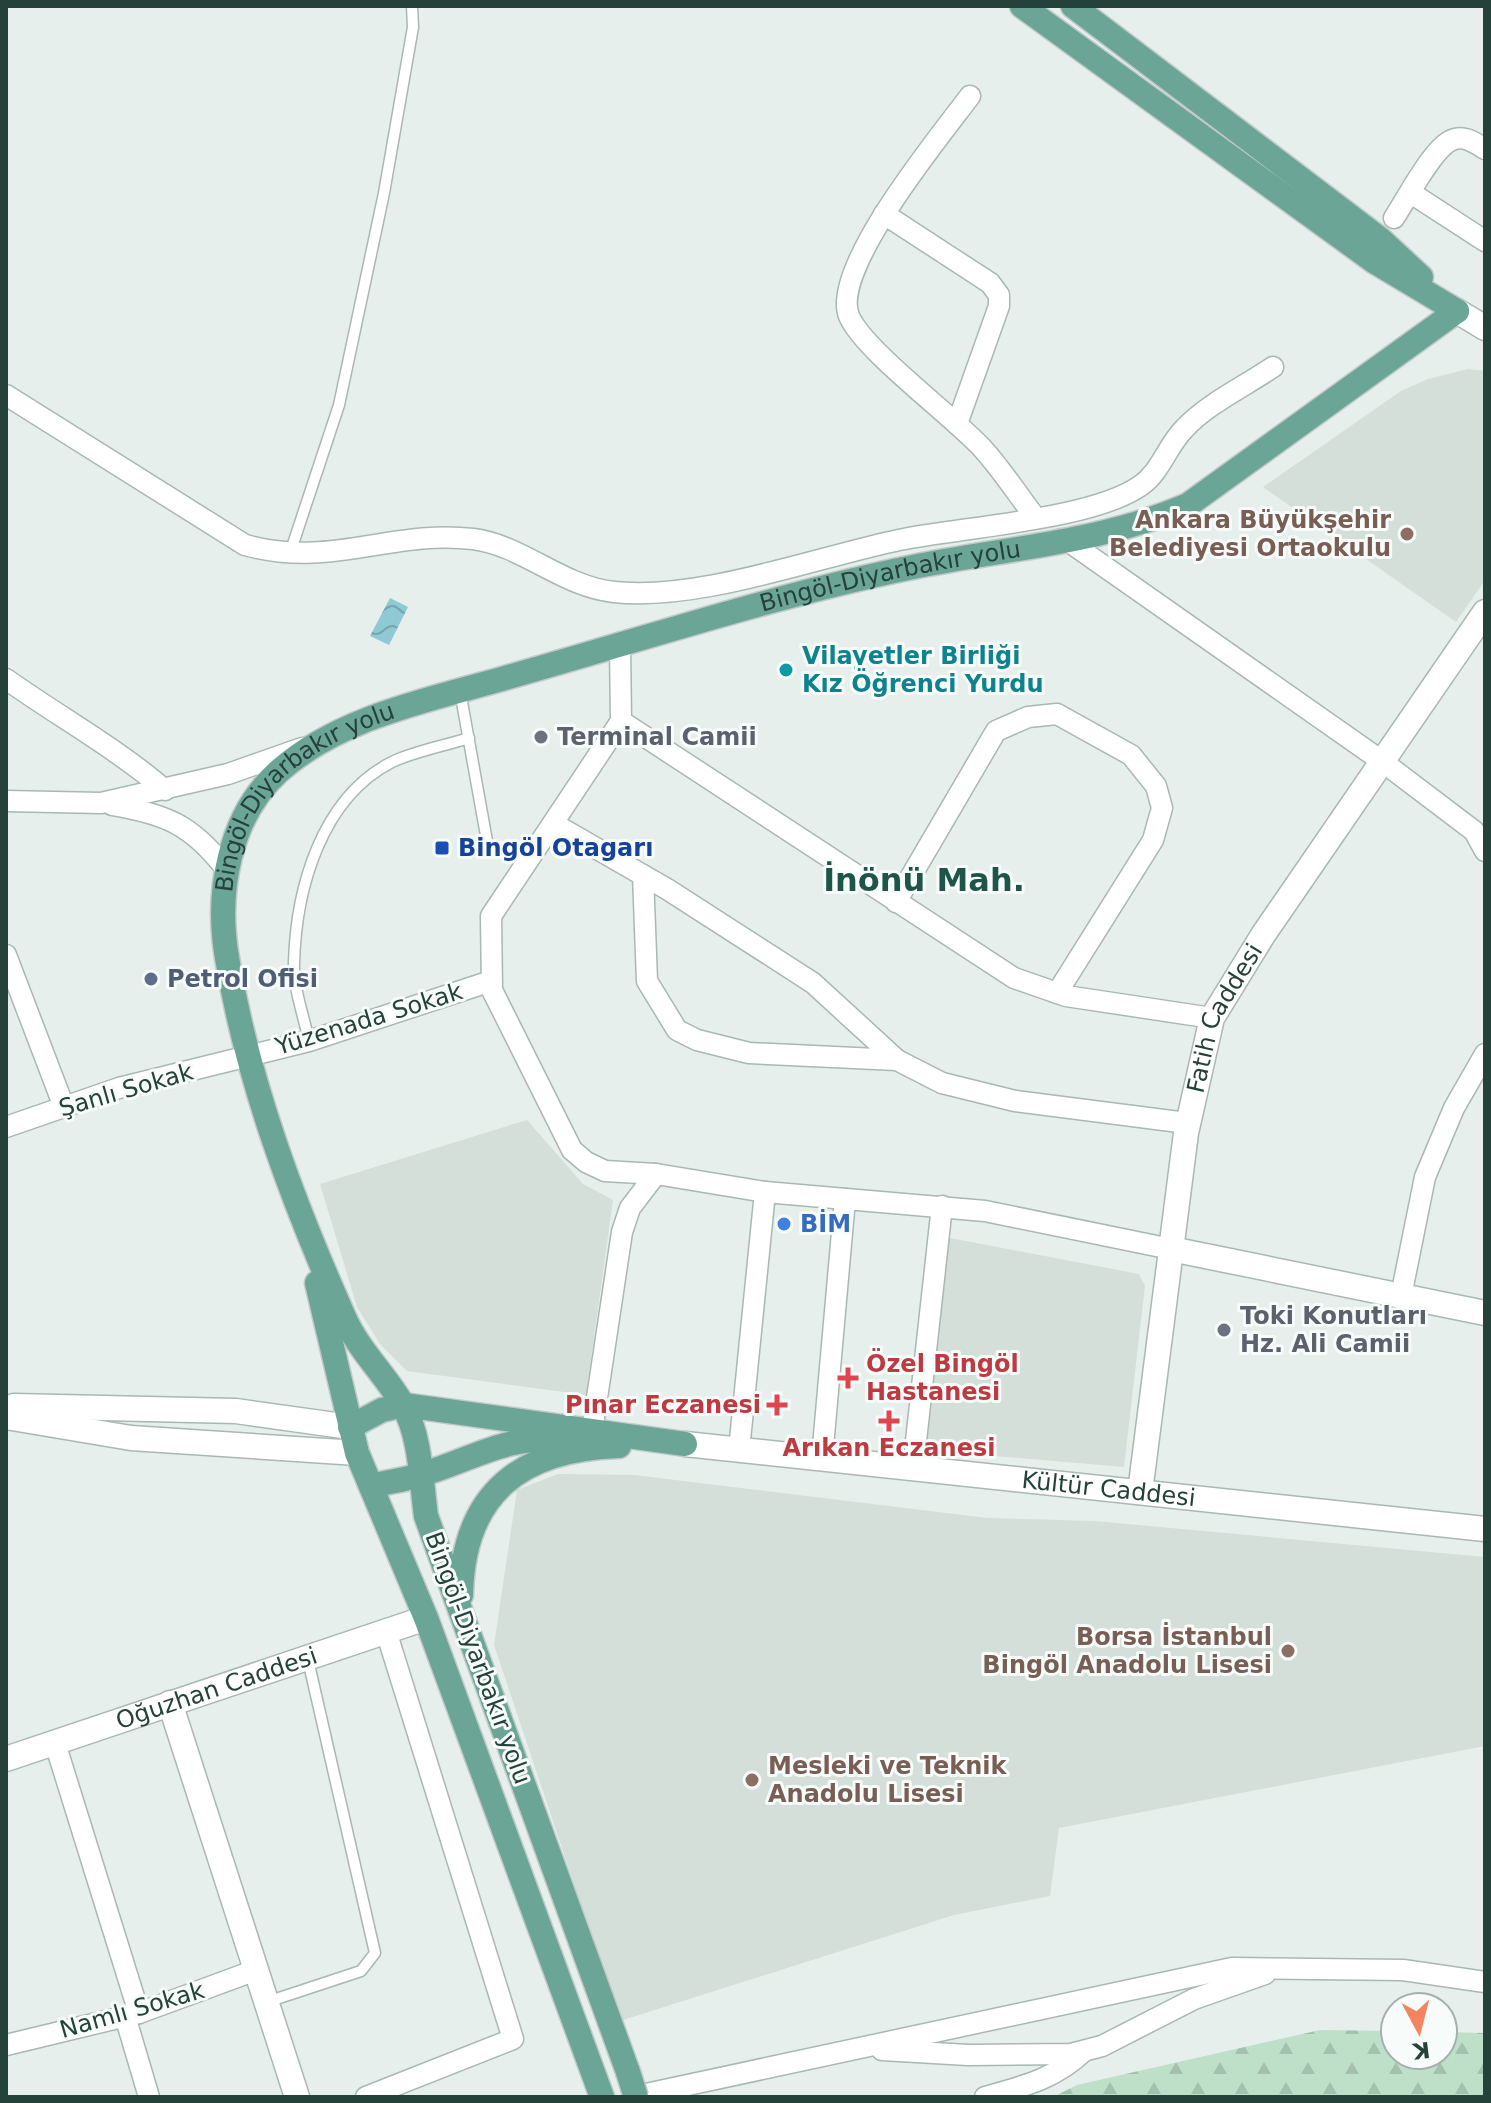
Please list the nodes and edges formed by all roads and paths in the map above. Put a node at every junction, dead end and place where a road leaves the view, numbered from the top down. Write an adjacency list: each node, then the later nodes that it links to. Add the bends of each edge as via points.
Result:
1 (412, 6): 17 (lane, via 413,27 386,178 339,405)
2 (1022, 6): 10 (main road, via 1375,262)
3 (1073, 6): 10 (main road, via 1380,239)
4 (970, 96): 7 (street)
5 (1485, 149): 6 (street, via 1469,139 1450,141)
6 (1411, 193): 8 (street); 9 (street)
7 (884, 214): 14 (street, via 852,282 849,316 877,351); 14 (street, via 990,283 999,295)
8 (1394, 218)
9 (1485, 241)
10 (1457, 311): 11 (street); 16 (main road, Bingöl-Diyarbakır yolu, via 1188,505 1139,524)
11 (1485, 328)
12 (1273, 367): 15 (street, via 1185,427 1141,486 1120,497)
13 (6, 395): 17 (street, via 232,538)
14 (957, 424): 15 (street)
15 (1035, 517): 17 (street, via 901,539 693,589 645,594 610,592 578,582 475,539 436,538)
16 (1068, 541): 19 (main road, Bingöl-Diyarbakır yolu, via 913,567); 25 (street)
17 (290, 555)
18 (1481, 627): 25 (street, Fatih Caddesi)
19 (620, 646): 21 (main road, Bingöl-Diyarbakır yolu); 22 (street)
20 (6, 679): 26 (street)
21 (460, 691): 23 (lane); 24 (main road, Bingöl-Diyarbakır yolu, via 389,711)
22 (621, 721): 29 (street); 34 (street)
23 (469, 738): 31 (lane); 39 (lane, via 393,762 357,786 324,832 305,884 293,965)
24 (317, 743): 26 (street); 32 (main road, Bingöl-Diyarbakır yolu, via 277,773 247,813)
25 (1383, 762): 30 (street, via 1474,831); 38 (street, Fatih Caddesi)
26 (165, 790): 28 (street)
27 (6, 801): 28 (street)
28 (101, 803): 32 (street, via 177,821 206,843)
29 (554, 824): 33 (street); 36 (street, via 491,916)
30 (1485, 851)
31 (489, 852)
32 (226, 869): 41 (main road, Bingöl-Diyarbakır yolu, via 221,906 226,955)
33 (643, 875): 42 (street, via 813,983); 42 (street, via 647,981 677,1030 749,1053)
34 (896, 902): 37 (street, via 1014,978); 37 (street, via 996,731 1028,717 1057,714 1131,755 1156,786 1162,808 1153,840)
35 (6, 955): 43 (street)
36 (491, 981): 39 (street, Yüzenada Sokak); 46 (street, via 572,1150 605,1171)
37 (1057, 993): 38 (street)
38 (1212, 1018): 44 (street, Fatih Caddesi)
39 (309, 1041): 41 (street, Yüzenada Sokak)
40 (1485, 1054): 52 (street, via 1454,1108 1425,1177)
41 (246, 1056): 43 (street, Şanlı Sokak); 50 (main road, Bingöl-Diyarbakır yolu)
42 (897, 1060): 44 (street, via 942,1083 1015,1101)
43 (64, 1107): 45 (street, Şanlı Sokak)
44 (1187, 1123): 51 (street, Fatih Caddesi)
45 (6, 1127)
46 (656, 1174): 47 (street); 58 (street, via 630,1208 622,1232)
47 (765, 1192): 48 (street); 60 (street)
48 (845, 1199): 49 (street); 62 (street)
49 (942, 1206): 51 (street); 63 (street)
50 (305, 1230): 54 (main road, Bingöl-Diyarbakır yolu, via 356,1343); 57 (main road, Bingöl-Diyarbakır yolu)
51 (1171, 1249): 52 (street); 66 (street, Fatih Caddesi)
52 (1401, 1296): 53 (street)
53 (1485, 1313)
54 (404, 1405): 57 (main road); 58 (main road); 64 (main road, Bingöl-Diyarbakır yolu)
55 (6, 1406): 57 (street, via 236,1411)
56 (6, 1417): 61 (street, via 131,1438)
57 (350, 1427): 61 (main road, Bingöl-Diyarbakır yolu)
58 (592, 1431): 59 (main road)
59 (685, 1444): 60 (street, Kültür Caddesi); 64 (main road, via 523,1440 486,1448); 68 (main road, via 586,1447 525,1466 506,1478 483,1509 461,1565)
60 (739, 1450): 62 (street, Kültür Caddesi)
61 (357, 1453): 65 (main road, Bingöl-Diyarbakır yolu)
62 (822, 1458): 63 (street, Kültür Caddesi)
63 (913, 1468): 66 (street, Kültür Caddesi)
64 (420, 1475): 65 (main road); 68 (main road, Bingöl-Diyarbakır yolu, via 426,1516)
65 (371, 1486): 69 (main road, Bingöl-Diyarbakır yolu)
66 (1140, 1492): 67 (street, Kültür Caddesi)
67 (1485, 1529)
68 (461, 1610): 88 (main road, Bingöl-Diyarbakır yolu, bridge)
69 (426, 1618): 70 (street, Oğuzhan Caddesi); 84 (main road, Bingöl-Diyarbakır yolu)
70 (386, 1631): 71 (street, Oğuzhan Caddesi); 87 (street, via 513,2039)
71 (307, 1658): 72 (street, Oğuzhan Caddesi); 78 (lane, via 375,1953 361,1971)
72 (170, 1703): 73 (street, Oğuzhan Caddesi); 76 (street)
73 (55, 1743): 74 (street, Oğuzhan Caddesi); 79 (street)
74 (6, 1759)
75 (1284, 1968): 77 (street, via 1403,1970); 81 (street, via 1232,1968); 82 (street, via 1194,1999)
76 (256, 1970): 78 (street); 79 (street, Namlı Sokak)
77 (1485, 1982)
78 (266, 2003): 86 (street)
79 (132, 2014): 80 (street, Namlı Sokak); 85 (street)
80 (6, 2045)
81 (860, 2048): 82 (street, via 1035,2057); 83 (street)
82 (1084, 2051): 90 (street, via 1046,2080)
83 (677, 2085): 88 (street); 89 (street)
84 (600, 2090)
85 (149, 2097)
86 (297, 2097)
87 (366, 2097)
88 (634, 2097)
89 (657, 2097)
90 (985, 2097)

